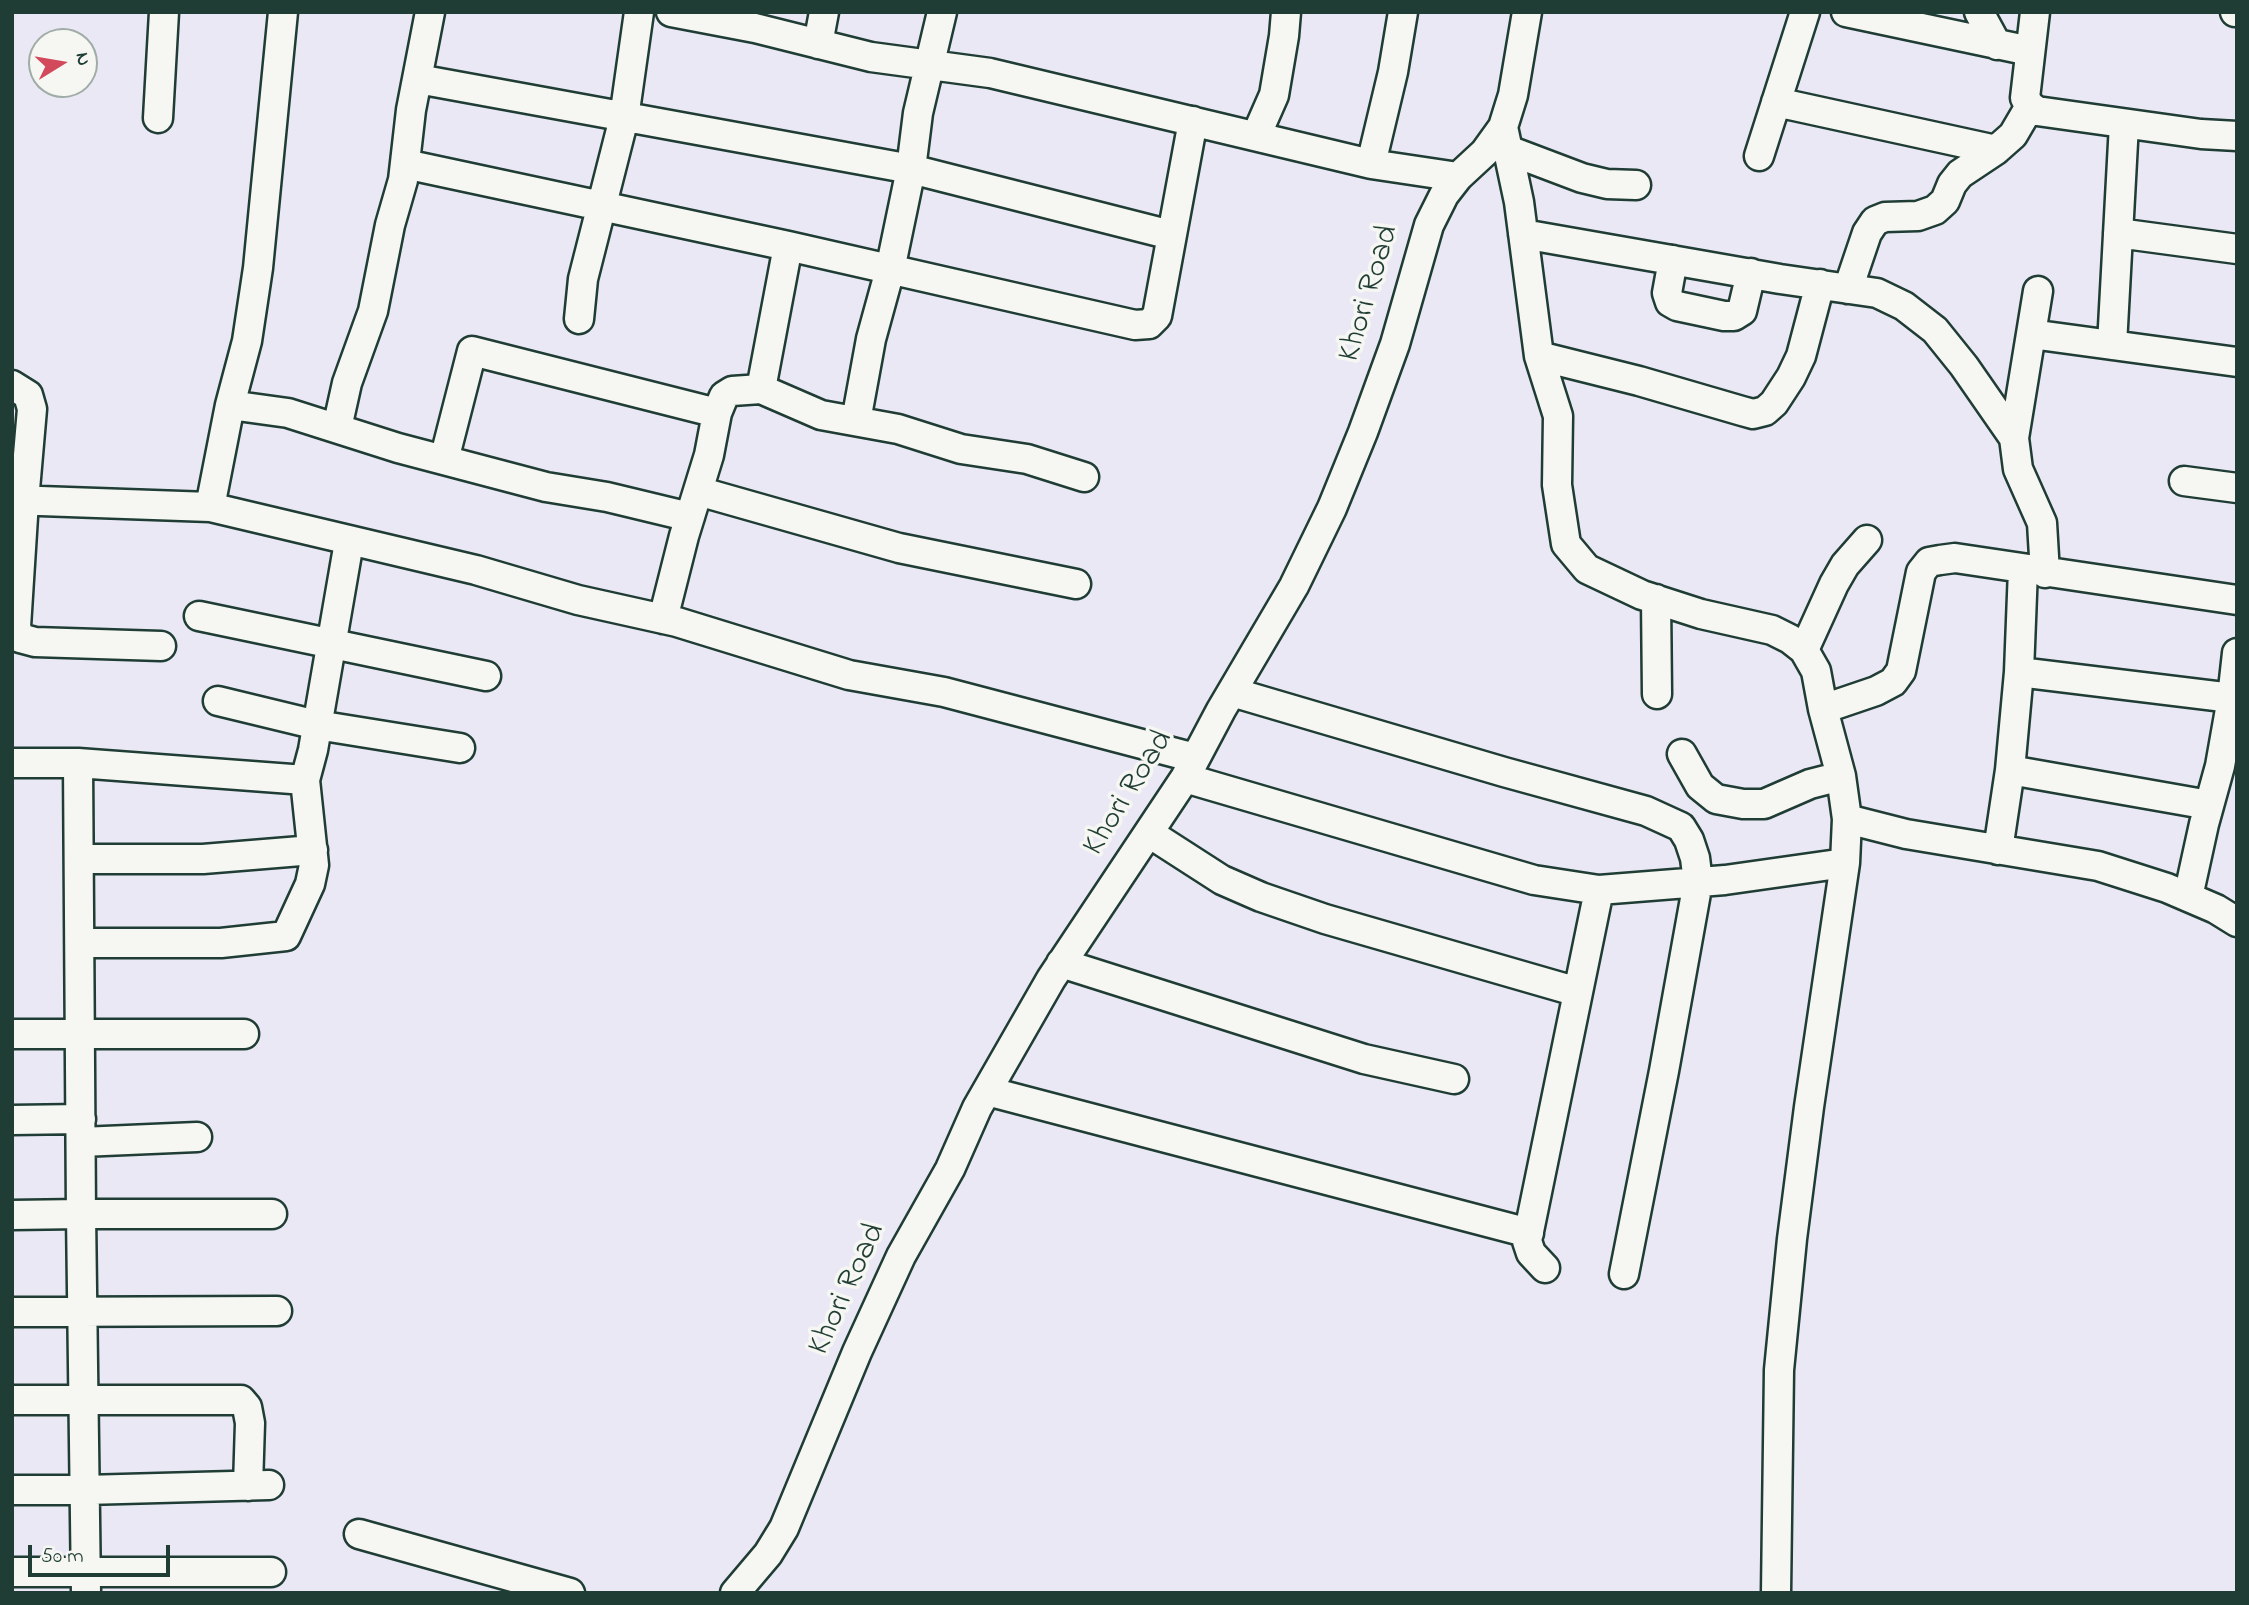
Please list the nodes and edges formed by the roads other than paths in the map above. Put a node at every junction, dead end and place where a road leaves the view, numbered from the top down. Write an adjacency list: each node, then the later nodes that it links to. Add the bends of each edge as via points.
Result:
1 (164, 12): 23 (street)
2 (283, 12): 55 (street, via 258,268 247,341)
3 (430, 12): 20 (street)
4 (639, 12): 24 (street)
5 (671, 12): 15 (street)
6 (824, 12): 16 (street)
7 (942, 12): 19 (street)
8 (1286, 12): 27 (street, via 1274,95)
9 (1403, 12): 33 (street)
10 (1527, 12): 29 (street, Khori Road)
11 (1805, 12): 21 (street)
12 (1846, 12): 17 (street)
13 (1979, 12): 17 (street)
14 (2035, 12): 18 (street)
15 (734, 18): 16 (street)
16 (818, 44): 19 (street)
17 (1997, 45): 18 (street)
18 (2030, 51): 22 (street, via 2025,98)
19 (930, 65): 25 (street, via 990,73); 34 (street)
20 (418, 79): 24 (street); 32 (street)
21 (1776, 102): 30 (street); 31 (street)
22 (2030, 106): 26 (street, via 2036,111); 30 (street, via 2013,135)
23 (158, 118)
24 (624, 118): 34 (street); 37 (street)
25 (1193, 121): 27 (street); 40 (street)
26 (2124, 124): 28 (street); 38 (street)
27 (1256, 136): 33 (street)
28 (2237, 136)
29 (1506, 138): 35 (street, Khori Road); 36 (street, via 1582,178); 39 (street)
30 (1996, 150): 46 (street, via 1960,174 1935,210 1875,221)
31 (1759, 156)
32 (405, 164): 37 (street); 58 (street, via 373,312 347,383)
33 (1371, 164): 35 (street)
34 (911, 169): 40 (street); 44 (street)
35 (1458, 177): 81 (street, Khori Road, via 1429,225 1395,344 1332,508 1294,586)
36 (1636, 185)
37 (603, 206): 41 (street); 48 (street, via 583,279)
38 (2118, 233): 42 (street); 50 (street)
39 (1523, 234): 43 (street); 51 (street)
40 (1171, 235): 44 (street, via 1157,316 1149,324 1135,326)
41 (788, 246): 44 (street); 54 (street)
42 (2237, 249)
43 (1673, 260): 45 (street); 45 (street, via 1667,293 1670,302 1724,316 1742,311)
44 (890, 270): 57 (street)
45 (1751, 273): 46 (street)
46 (1834, 286): 51 (street, via 1791,377 1774,403 1753,414); 59 (street, via 1877,293 1904,306 1935,330)
47 (2038, 291): 49 (street)
48 (579, 319)
49 (2031, 334): 50 (street); 59 (street)
50 (2112, 345): 52 (street)
51 (1539, 356): 71 (street, via 1558,416 1557,485 1566,544 1587,569)
52 (2237, 362)
53 (12, 385): 64 (street, via 28,395 32,409)
54 (761, 389): 56 (street, via 732,391 724,396); 57 (street, via 821,415)
55 (230, 405): 58 (street, via 288,413); 66 (street)
56 (717, 413): 60 (street, via 472,351); 65 (street)
57 (856, 421): 61 (street)
58 (337, 428): 60 (street)
59 (2014, 438): 69 (street, via 2018,469 2042,523)
60 (444, 460): 65 (street, via 546,487)
61 (1084, 477)
62 (2184, 481): 63 (street)
63 (2237, 488)
64 (18, 500): 66 (street); 76 (street, via 16,627 20,638)
65 (694, 504): 70 (street); 74 (street)
66 (210, 507): 68 (street)
67 (1867, 540): 77 (street, via 1834,584)
68 (349, 542): 74 (street); 75 (street)
69 (2034, 571): 72 (street); 79 (street); 85 (street, via 1955,558 1929,562 1921,572 1901,671 1893,682 1876,691)
70 (1076, 584)
71 (1656, 599): 77 (street, via 1772,630); 82 (street)
72 (2237, 600)
73 (199, 616): 75 (street)
74 (663, 619): 91 (street, via 849,675 944,692)
75 (332, 644): 80 (street); 86 (street)
76 (161, 646)
77 (1804, 650): 85 (street, via 1816,671)
78 (2237, 653): 83 (street)
79 (2019, 672): 83 (street); 92 (street)
80 (486, 676)
81 (1232, 692): 91 (street, Khori Road); 102 (street, via 1646,811 1681,827 1695,858)
82 (1657, 694)
83 (2232, 698): 95 (street)
84 (218, 701): 86 (street)
85 (1823, 709): 93 (street)
86 (317, 725): 87 (street); 94 (street)
87 (460, 748)
88 (1682, 754): 93 (street, via 1700,786 1716,799 1743,804 1764,804)
89 (12, 763): 90 (street)
90 (78, 763): 94 (street); 100 (street)
91 (1190, 768): 97 (street, Khori Road); 103 (street, via 1534,880)
92 (2010, 770): 95 (street); 99 (street)
93 (1841, 776): 96 (street)
94 (305, 780): 98 (street)
95 (2209, 805): 104 (street)
96 (1847, 819): 99 (street); 101 (street)
97 (1149, 833): 107 (street, Khori Road); 108 (street, via 1222,880 1261,897)
98 (313, 850): 100 (street, via 203,859); 106 (street, via 310,884 286,936 221,943)
99 (1998, 850): 104 (street, via 2098,866)
100 (80, 859): 106 (street)
101 (1845, 863): 102 (street); 136 (street, via 1809,1107 1779,1370)
102 (1698, 882): 103 (street); 122 (street)
103 (1599, 890): 108 (street)
104 (2188, 897): 105 (street)
105 (2237, 922)
106 (80, 943): 109 (street)
107 (1061, 963): 112 (street, via 1364,1059); 113 (street, Khori Road)
108 (1578, 992): 120 (street)
109 (80, 1033): 110 (street); 111 (street); 115 (street)
110 (12, 1034)
111 (244, 1034)
112 (1454, 1079)
113 (987, 1091): 120 (street); 135 (street, Khori Road, via 901,1256 784,1528)
114 (12, 1120): 115 (street)
115 (81, 1131): 116 (street); 117 (street)
116 (197, 1137)
117 (81, 1214): 118 (street); 119 (street); 125 (street)
118 (272, 1214)
119 (12, 1215)
120 (1529, 1233): 121 (street, via 1531,1252)
121 (1545, 1268)
122 (1624, 1274)
123 (277, 1311): 125 (street)
124 (12, 1312): 125 (street)
125 (83, 1312): 127 (street)
126 (12, 1401): 127 (street)
127 (84, 1401): 129 (street); 129 (street, via 241,1400 247,1407 258,1485)
128 (12, 1490): 129 (street)
129 (85, 1490): 133 (street)
130 (359, 1534): 134 (street)
131 (12, 1572): 133 (street)
132 (271, 1572): 133 (street)
133 (86, 1582)
134 (570, 1593)
135 (735, 1593)
136 (1776, 1593)

